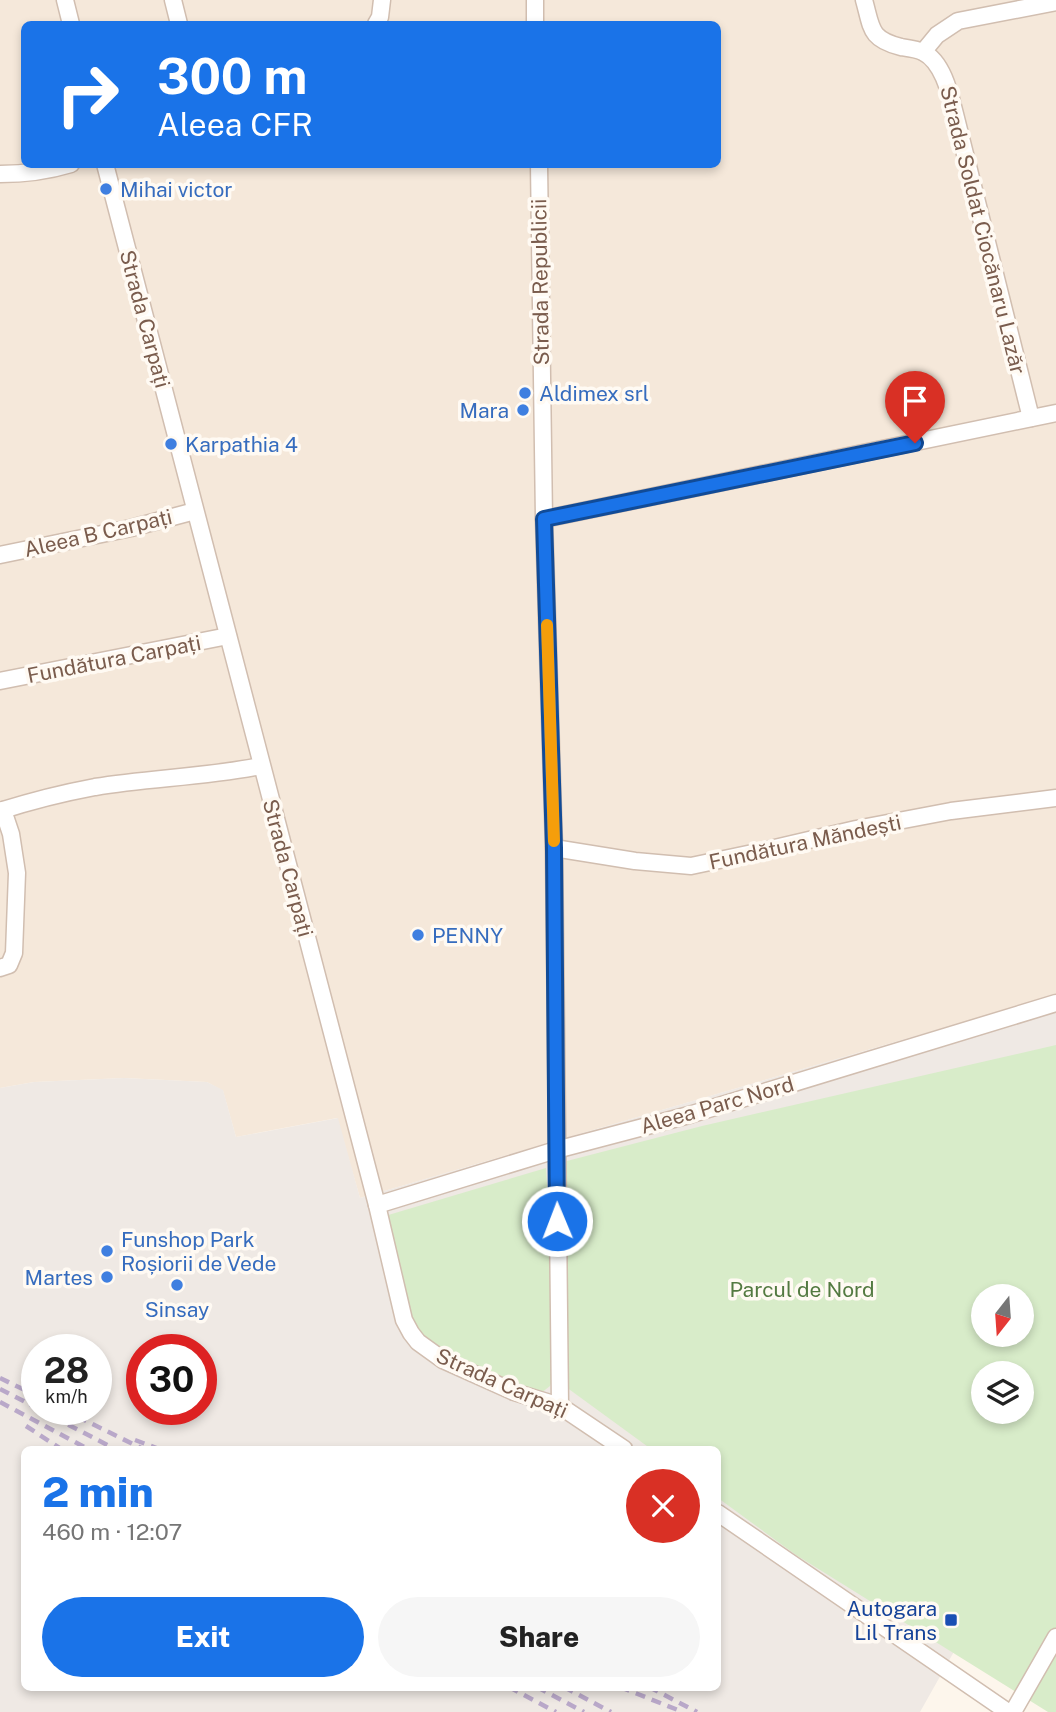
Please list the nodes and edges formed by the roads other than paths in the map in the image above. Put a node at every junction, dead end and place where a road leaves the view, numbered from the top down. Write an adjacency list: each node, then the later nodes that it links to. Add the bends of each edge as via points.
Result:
1 (65, 0): 7 (street)
2 (173, 0): 8 (street)
3 (382, 0): 9 (street)
4 (535, 0): 10 (street)
5 (864, 0): 11 (street, via 872,31 879,39)
6 (1056, 2): 11 (street, via 958,21)
7 (70, 21)
8 (178, 21)
9 (378, 21)
10 (536, 21)
11 (923, 52): 17 (street, Strada Soldat Ciocănaru Lazăr, via 940,71 950,93)
12 (57, 168): 15 (street)
13 (106, 168): 18 (street, Strada Carpați)
14 (538, 168): 19 (street, Strada Republicii)
15 (0, 174)
16 (1056, 413): 17 (street)
17 (1031, 418): 19 (street)
18 (195, 510): 20 (street, Aleea B Carpați); 21 (street, Strada Carpați)
19 (544, 519): 26 (street, Strada Republicii)
20 (0, 555)
21 (228, 636): 22 (street, Fundătura Carpați); 23 (street, Strada Carpați)
22 (0, 681)
23 (261, 766): 25 (street, via 95,787); 30 (street, Strada Carpați)
24 (1056, 798): 26 (street, Fundătura Măndești, via 951,811 691,866)
25 (1, 811): 27 (street, via 12,835 18,873 14,953 9,965)
26 (554, 848): 29 (street, Strada Republicii)
27 (0, 968)
28 (1056, 1003): 29 (street, Aleea Parc Nord, via 702,1111)
29 (556, 1150): 30 (street, Aleea Parc Nord); 31 (street, Strada Republicii)
30 (377, 1205): 31 (street, Strada Carpați, via 404,1321 418,1342 458,1367)
31 (560, 1406): 32 (street, Strada Carpați)
32 (620, 1446)
33 (721, 1515): 35 (street)
34 (1056, 1637): 35 (street)
35 (1010, 1712)

